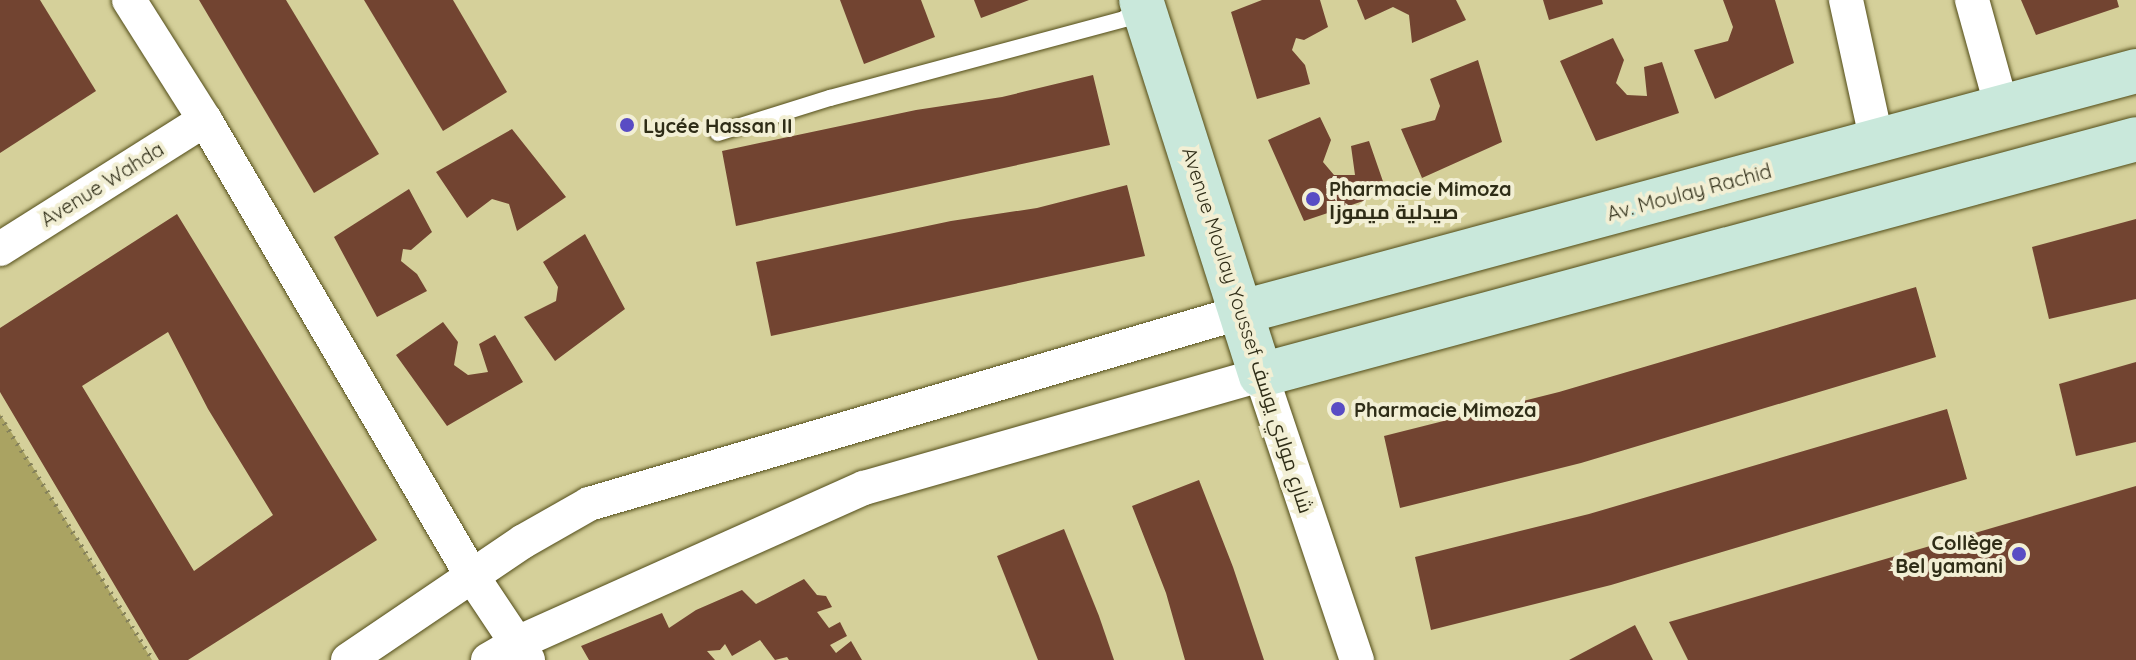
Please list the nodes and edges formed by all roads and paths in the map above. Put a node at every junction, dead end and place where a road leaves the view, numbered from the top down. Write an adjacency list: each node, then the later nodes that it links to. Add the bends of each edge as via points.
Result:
1 (129, 0): 7 (street)
2 (1846, 0): 10 (street)
3 (1972, 0): 6 (street)
4 (1145, 1): 8 (lane, via 1124,19); 12 (street, Avenue Moulay Youssef شارع مولاي يوسف)
5 (2136, 71): 6 (street, Av. Moulay Rachid)
6 (2002, 108): 10 (street, Av. Moulay Rachid)
7 (205, 120): 11 (street, Avenue Wahda); 15 (street)
8 (718, 133)
9 (2136, 139): 13 (street)
10 (1877, 142): 12 (street, Av. Moulay Rachid)
11 (0, 249)
12 (1242, 312): 13 (street, Avenue Moulay Youssef شارع مولاي يوسف); 15 (street, via 589,504)
13 (1261, 375): 16 (street, via 864,488); 19 (street, Avenue Moulay Youssef شارع مولاي يوسف)
14 (0, 416): 17 (path)
15 (472, 576): 16 (street); 18 (street)
16 (511, 654)
17 (153, 660)
18 (348, 660)
19 (1357, 660)

